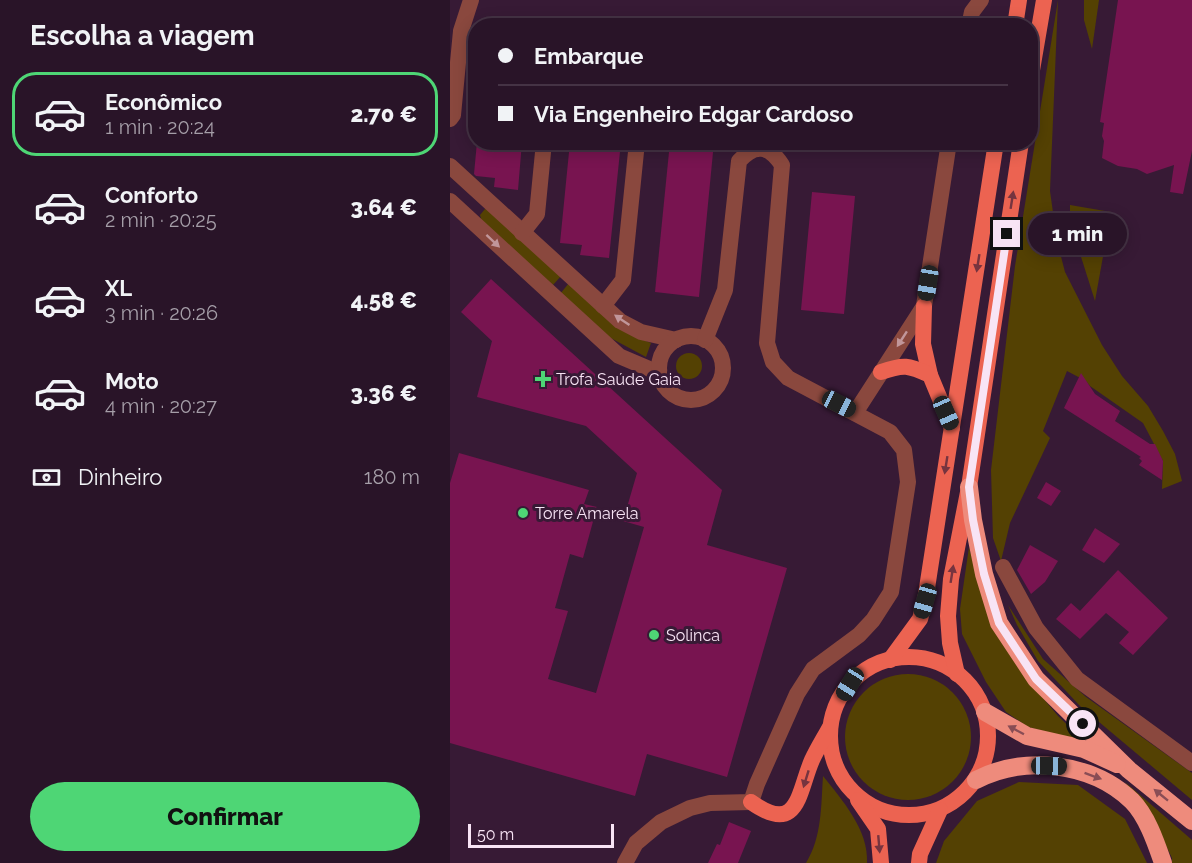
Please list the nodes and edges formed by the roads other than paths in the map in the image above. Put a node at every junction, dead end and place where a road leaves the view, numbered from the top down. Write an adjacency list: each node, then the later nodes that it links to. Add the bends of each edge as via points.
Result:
1 (471, 0): 8 (street, via 461,31)
2 (981, 0): 5 (street)
3 (1019, 0): 6 (main road)
4 (1044, 0): 7 (main road)
5 (971, 18)
6 (1016, 18)
7 (1038, 35)
8 (450, 119)
9 (543, 150): 20 (street, via 537,213)
10 (636, 150): 21 (street, via 623,280)
11 (752, 150): 24 (street, via 739,161 725,290)
12 (766, 150): 28 (street, via 774,153 782,165 767,343 773,362 788,378)
13 (948, 150): 22 (street)
14 (995, 150): 29 (main road, one-way to 29)
15 (1020, 150): 30 (main road, one-way to 15)
16 (450, 166): 17 (street)
17 (486, 199): 19 (street, via 475,204); 20 (street)
18 (450, 201): 19 (street)
19 (469, 218): 26 (street, one-way to 26, via 619,356)
20 (522, 233): 21 (street)
21 (603, 306): 23 (street, one-way to 21, via 641,332)
22 (924, 306): 25 (street, one-way to 25); 27 (main road, via 923,344)
23 (676, 340): 24 (street); 26 (street, via 662,354)
24 (705, 340): 26 (street, via 714,346 723,365 712,393 703,398 683,399 667,390)
25 (881, 372): 27 (main road, via 901,365); 28 (street)
26 (659, 373)
27 (930, 375): 29 (main road)
28 (855, 413): 40 (street, via 890,432 904,450 908,482 891,592 859,635 813,669 797,694)
29 (952, 428): 32 (main road, one-way to 32, via 925,601 920,619)
30 (969, 487): 33 (main road, one-way to 30, via 948,616); 37 (highway, via 984,574 999,623 1036,679)
31 (1003, 567): 36 (street, via 1035,628 1077,679)
32 (890, 660): 33 (main road, via 913,657 937,662); 35 (main road, via 868,669 850,684 837,704)
33 (957, 674): 34 (main road, via 974,690)
34 (985, 712): 37 (highway, one-way to 34, via 1084,749 1027,736); 38 (main road, via 989,735 986,758)
35 (830, 726): 39 (main road, via 831,750 838,772); 40 (main road, one-way to 40, via 812,760 801,796 791,809 781,815 765,812)
36 (1192, 763)
37 (1130, 770): 42 (highway, one-way to 37)
38 (976, 780): 41 (main road); 46 (highway, one-way to 46, via 1009,768 1034,766 1064,766 1101,778 1132,802 1153,835)
39 (852, 791): 41 (main road, via 871,806 893,814 917,815); 44 (main road, one-way to 44, via 878,829)
40 (751, 802): 43 (street, via 710,803 661,822 636,843)
41 (940, 810): 45 (main road)
42 (1192, 820)
43 (625, 863)
44 (881, 863)
45 (919, 863)
46 (1163, 863)

